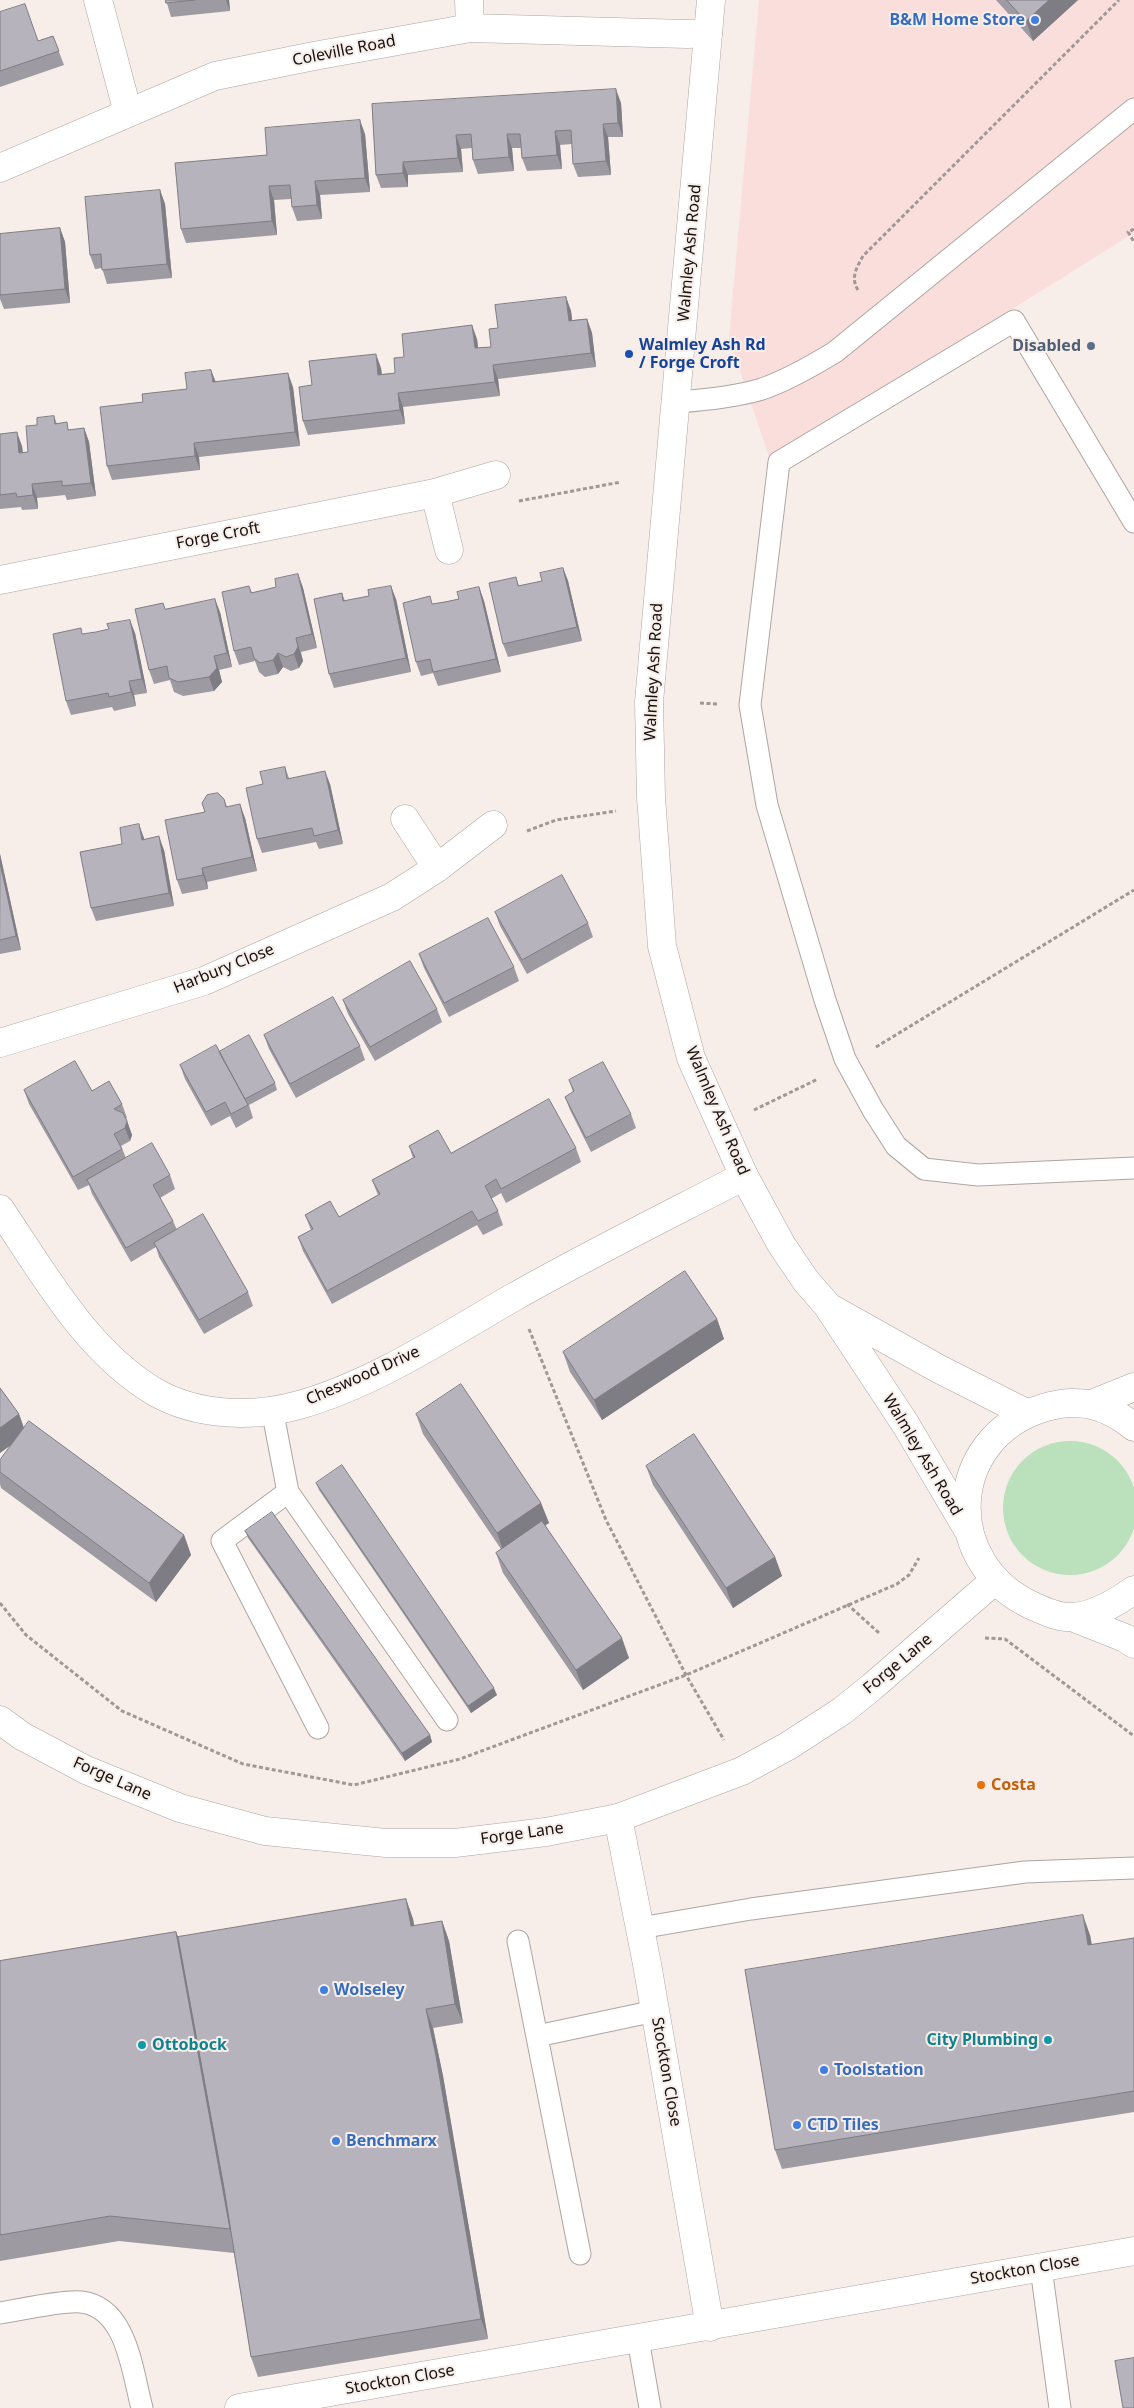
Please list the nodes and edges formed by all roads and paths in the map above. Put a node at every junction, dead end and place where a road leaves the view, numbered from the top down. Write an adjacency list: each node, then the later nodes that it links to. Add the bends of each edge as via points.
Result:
1 (98, 0): 8 (street)
2 (469, 0): 5 (street)
3 (711, 0): 6 (street, Walmley Ash Road)
4 (1119, 0): 12 (path, via 863,256 854,272 855,286)
5 (470, 28): 6 (street, Coleville Road); 8 (street, Coleville Road, via 215,76)
6 (708, 33): 13 (street, Walmley Ash Road)
7 (1134, 109): 12 (lane)
8 (128, 113): 9 (street, Coleville Road)
9 (0, 168)
10 (1134, 229): 11 (path, via 1128,232)
11 (1134, 242)
12 (880, 317): 13 (lane, via 836,352 762,389)
13 (677, 402): 27 (street, Walmley Ash Road, via 649,702 651,797 662,946 691,1058)
14 (496, 475): 15 (path, via 521,502); 16 (street, Forge Croft)
15 (621, 482)
16 (435, 493): 18 (street); 19 (street, Forge Croft)
17 (1134, 522): 26 (lane, via 1014,321 778,462 750,705 767,805 825,1000)
18 (449, 550)
19 (0, 580)
20 (619, 810): 22 (path, via 556,820 523,833)
21 (405, 819): 23 (street)
22 (493, 825): 23 (street, Harbury Close)
23 (437, 868): 25 (street, Harbury Close, via 392,897 204,980)
24 (1134, 890): 26 (path)
25 (0, 1043)
26 (848, 1064): 27 (path); 28 (lane, via 896,1146 924,1169 978,1175)
27 (720, 1125): 29 (street, Walmley Ash Road)
28 (1134, 1168)
29 (744, 1176): 31 (street, Cheswood Drive, via 605,1246); 32 (street, Walmley Ash Road, via 781,1244)
30 (0, 1209): 35 (street, Cheswood Drive, via 68,1310 97,1344 130,1374 156,1392 210,1411 238,1414)
31 (516, 1296): 35 (street, Cheswood Drive, via 406,1359 344,1388 298,1405); 49 (path, via 606,1520 686,1675)
32 (827, 1305): 36 (street, Walmley Ash Road, via 938,1369); 39 (street, Walmley Ash Road, via 906,1425)
33 (1134, 1386): 34 (street)
34 (1092, 1404): 36 (street, via 1056,1404); 37 (street, via 1110,1410)
35 (272, 1409): 38 (lane)
36 (1026, 1414): 39 (street, via 999,1432 977,1461 967,1494)
37 (1134, 1428)
38 (288, 1492): 46 (lane); 47 (lane, via 222,1541)
39 (968, 1530): 40 (street, via 978,1557)
40 (994, 1581): 42 (street, via 1017,1599 1048,1613); 49 (street, Forge Lane, via 842,1710 788,1746)
41 (1134, 1590): 42 (street, via 1118,1602)
42 (1072, 1618): 44 (street)
43 (982, 1639): 48 (path, via 1005,1639)
44 (1134, 1644)
45 (0, 1720): 50 (street, Forge Lane, via 22,1736 86,1770 180,1808 265,1830 386,1843 455,1843 546,1832)
46 (447, 1720)
47 (318, 1728)
48 (1134, 1736)
49 (742, 1771): 50 (street, Forge Lane)
50 (618, 1818): 52 (street, Stockton Close)
51 (1134, 1868): 52 (lane, via 1025,1872)
52 (640, 1928): 54 (street, Stockton Close)
53 (518, 1941): 55 (lane)
54 (655, 2011): 55 (lane); 60 (street, Stockton Close)
55 (537, 2036): 57 (lane)
56 (1134, 2251): 58 (street, Stockton Close)
57 (580, 2254)
58 (1041, 2268): 60 (street, Stockton Close); 65 (lane)
59 (0, 2313): 62 (lane, via 79,2302 100,2307 117,2324)
60 (710, 2327): 61 (street, Stockton Close)
61 (638, 2339): 63 (street, Stockton Close); 64 (lane)
62 (142, 2408)
63 (239, 2408)
64 (650, 2408)
65 (1060, 2408)

